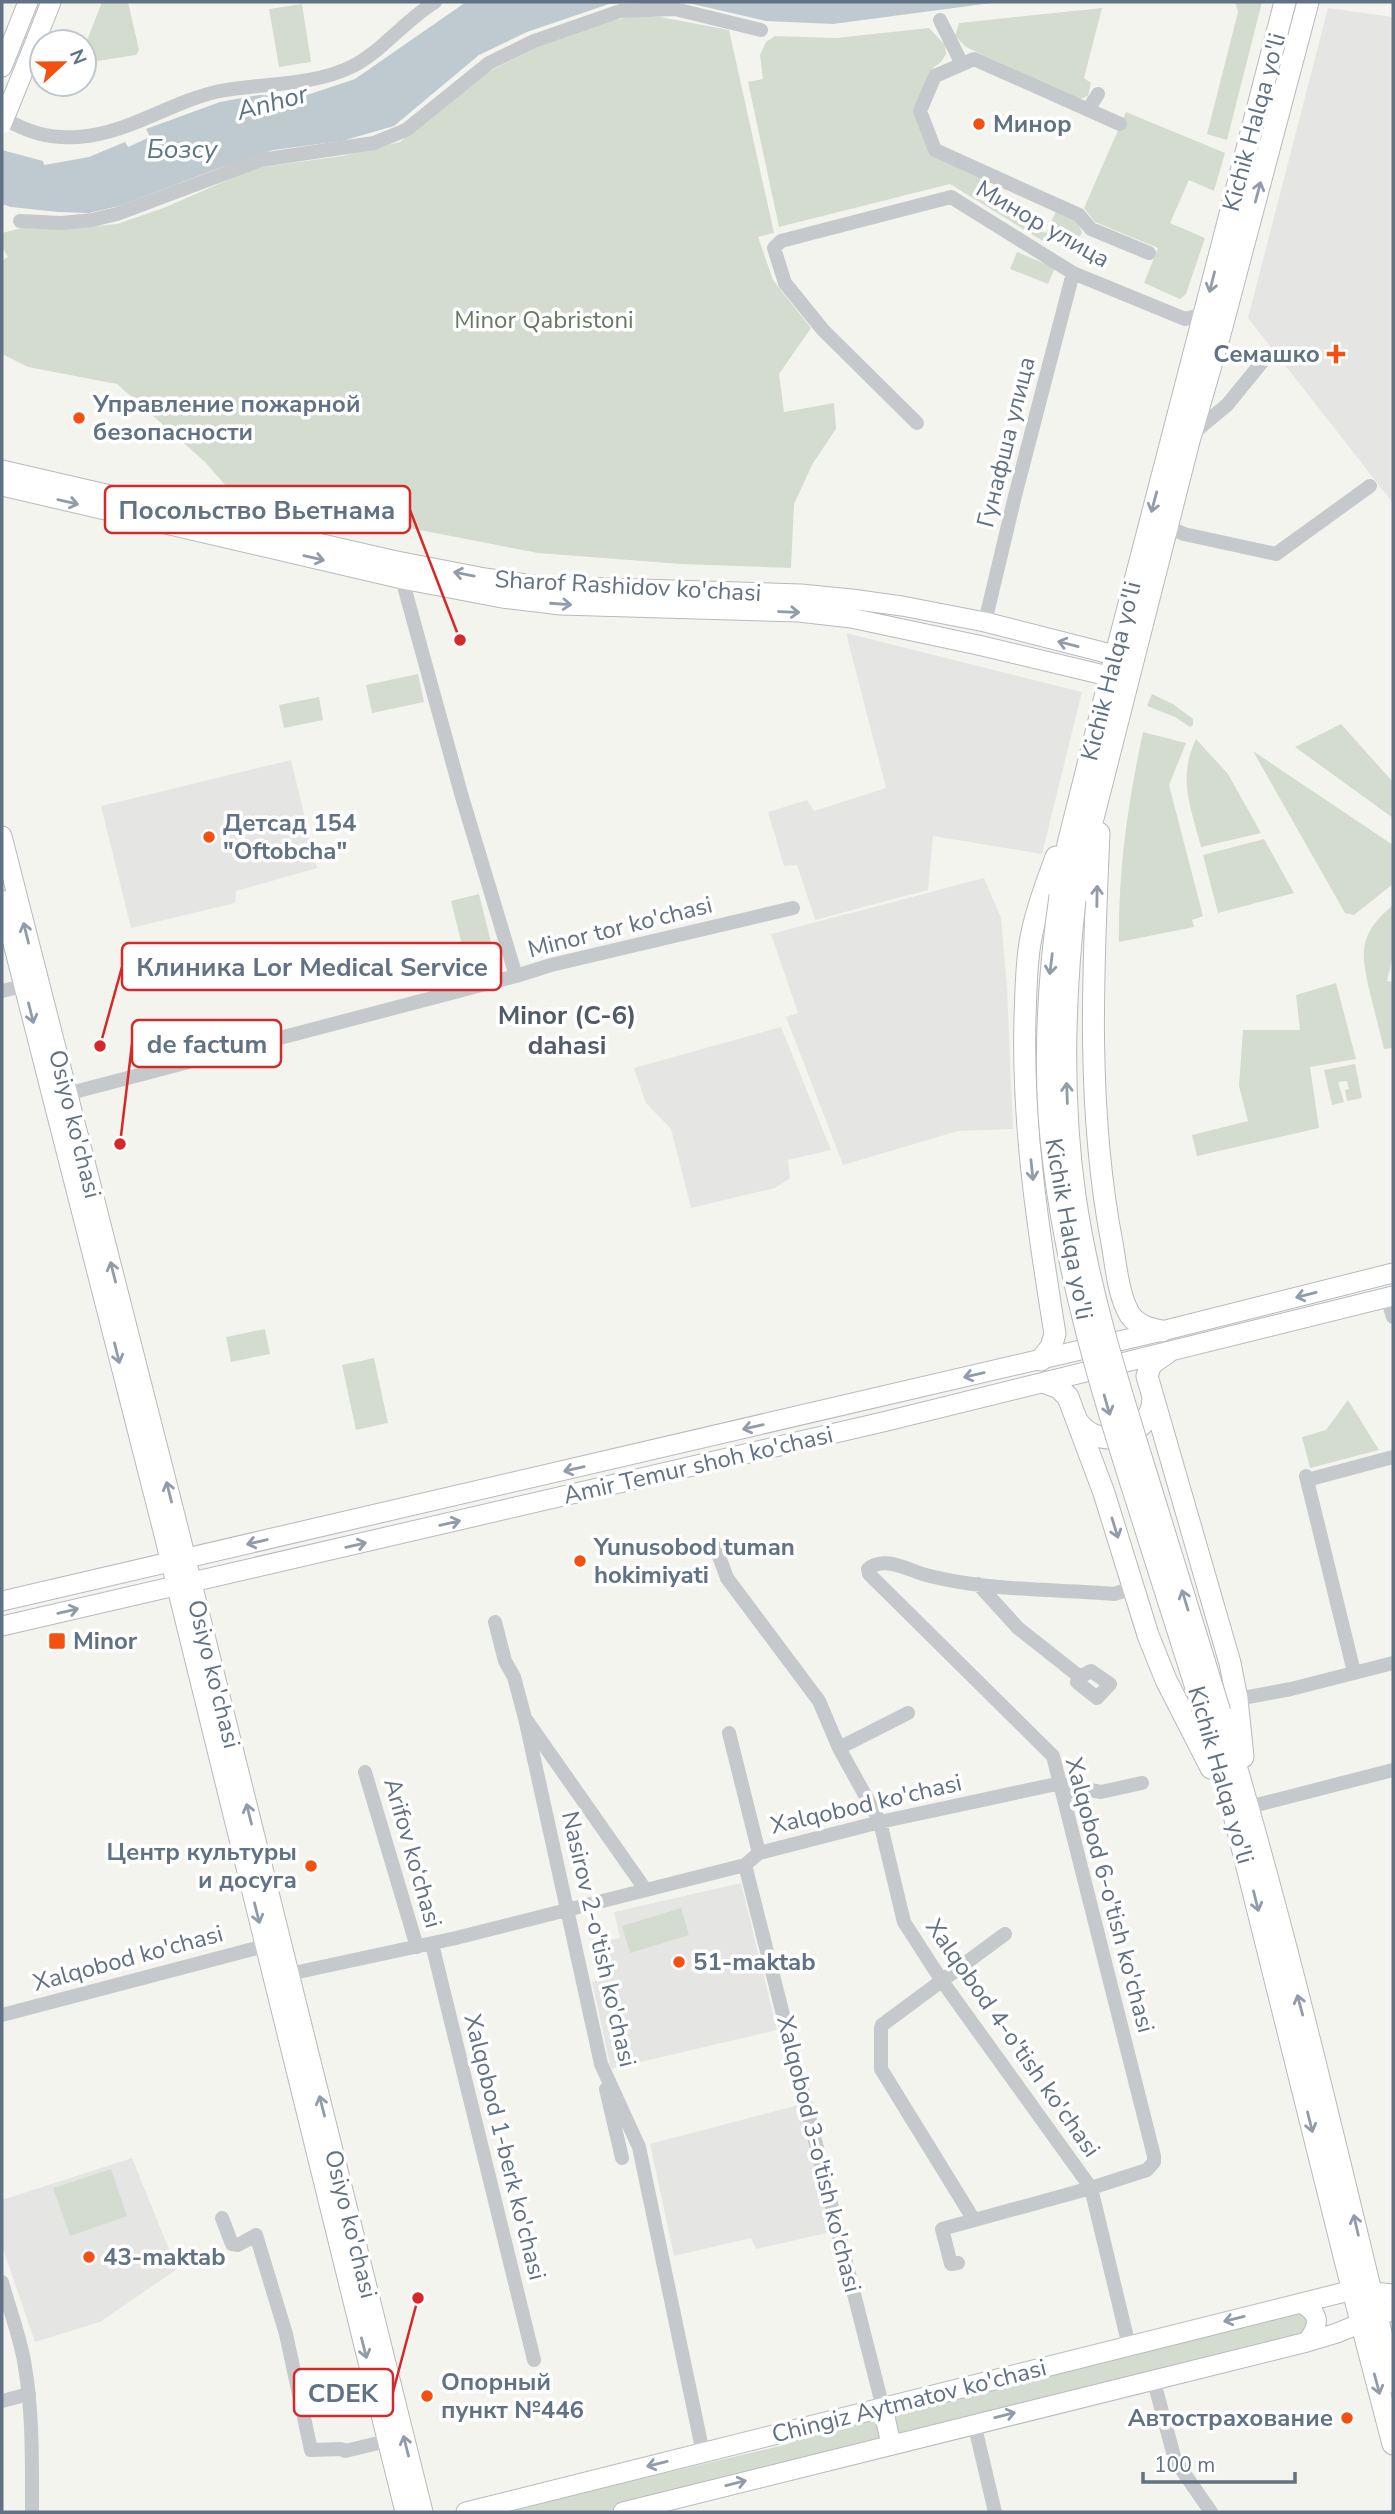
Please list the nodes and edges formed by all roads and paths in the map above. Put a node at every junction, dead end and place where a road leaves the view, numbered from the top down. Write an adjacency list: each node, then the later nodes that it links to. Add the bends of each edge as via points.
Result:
1 (28, 2): 9 (main road)
2 (51, 2): 12 (main road, bridge)
3 (435, 2): 12 (street, via 365,58 317,77 218,92 79,137 35,134)
4 (1285, 2): 15 (highway, Kichik Halqa yo'li)
5 (1307, 6): 16 (highway, Kichik Halqa yo'li, one-way to 5)
6 (940, 20): 8 (street)
7 (761, 30): 14 (street, via 675,9 620,11 534,41 489,63 392,138 261,160 104,217 61,223)
8 (962, 64): 11 (street, via 974,59); 17 (street, via 935,76 920,111 934,150 1079,215 1091,229)
9 (2, 67)
10 (1098, 94): 11 (street)
11 (1088, 110): 13 (street)
12 (2, 121)
13 (1120, 124)
14 (20, 221)
15 (1222, 244): 16 (highway); 19 (highway, Kichik Halqa yo'li, one-way to 19)
16 (1243, 249): 22 (highway, Kichik Halqa yo'li)
17 (1149, 253)
18 (1073, 273): 19 (street, Минор улица, via 1185,319); 21 (street, Минор улица, via 951,197 776,244 785,283 823,330); 28 (street, Гунафша улица)
19 (1205, 314): 29 (highway, Kichik Halqa yo'li, one-way to 29)
20 (1267, 356): 22 (street, via 1227,405)
21 (917, 423)
22 (1191, 435): 26 (highway, Kichik Halqa yo'li)
23 (2, 470): 28 (main road, Sharof Rashidov ko'chasi, one-way to 23, via 801,594 541,586 495,580)
24 (2, 486): 27 (main road, Sharof Rashidov ko'chasi, one-way to 27)
25 (1370, 486): 26 (street, via 1276,554)
26 (1168, 527): 29 (highway, Kichik Halqa yo'li)
27 (402, 579): 29 (main road, Sharof Rashidov ko'chasi, one-way to 29, via 561,605 799,612 850,618); 34 (street)
28 (985, 622): 29 (main road, Sharof Rashidov ko'chasi, one-way to 28)
29 (1122, 668): 30 (highway, Kichik Halqa yo'li)
30 (1090, 792): 38 (highway, one-way to 30, via 1095,1119); 39 (highway, one-way to 39, via 1045,888 1030,946 1025,1082); 78 (highway, Kichik Halqa yo'li, bridge, via 1049,975 1050,1121 1059,1199 1105,1398)
31 (2, 836): 35 (main road, Osiyo ko'chasi, one-way to 31)
32 (2, 900): 35 (main road, Osiyo ko'chasi)
33 (793, 908): 34 (street, Minor tor ko'chasi)
34 (516, 976): 37 (street, Minor tor ko'chasi)
35 (32, 983): 36 (street); 37 (main road, Osiyo ko'chasi)
36 (2, 991)
37 (60, 1095): 59 (main road, Osiyo ko'chasi)
38 (1107, 1218): 39 (highway, via 1095,1237 1074,1248 1053,1246); 41 (highway)
39 (1038, 1228): 43 (highway)
40 (1393, 1273): 45 (main road, Amir Temur shoh ko'chasi, one-way to 45)
41 (1124, 1297): 43 (highway, via 1105,1281 1083,1275 1063,1283); 45 (highway, via 1139,1324)
42 (1390, 1297): 44 (street); 46 (main road, Amir Temur shoh ko'chasi)
43 (1049, 1300): 47 (highway, via 1055,1334)
44 (1393, 1317)
45 (1162, 1331): 47 (main road, Amir Temur shoh ko'chasi)
46 (1167, 1353): 48 (main road, Amir Temur shoh ko'chasi); 49 (highway, via 1149,1368)
47 (1041, 1360): 50 (main road, Amir Temur shoh ko'chasi, one-way to 50)
48 (1046, 1383): 51 (highway, via 1064,1392); 52 (main road, Amir Temur shoh ko'chasi)
49 (1153, 1398): 51 (highway, via 1145,1421 1118,1438 1094,1436); 54 (highway)
50 (812, 1413): 52 (main road); 56 (main road, Amir Temur shoh ko'chasi, one-way to 56)
51 (1077, 1420): 55 (highway)
52 (818, 1437): 57 (main road, Amir Temur shoh ko'chasi, one-way to 52)
53 (1393, 1458): 67 (street, via 1307,1478)
54 (1174, 1473): 55 (highway, via 1157,1460 1131,1459 1109,1470); 69 (highway)
55 (1104, 1493): 62 (highway, one-way to 62)
56 (396, 1510): 57 (main road, via 395,1522); 59 (main road, Amir Temur shoh ko'chasi, one-way to 59)
57 (405, 1534): 60 (main road, Amir Temur shoh ko'chasi, one-way to 57)
58 (716, 1548): 73 (street, Xalqobod 4-o'tish ko'chasi, via 727,1578 819,1701)
59 (178, 1560): 60 (main road, Osiyo ko'chasi); 63 (main road, Amir Temur shoh ko'chasi)
60 (184, 1583): 65 (main road, Amir Temur shoh ko'chasi, one-way to 60); 86 (main road, Osiyo ko'chasi, one-way to 86); 87 (main road, Osiyo ko'chasi, one-way to 60)
61 (978, 1584): 62 (street, via 1114,1594); 68 (street, via 1018,1628); 77 (street, Xalqobod 6-o'tish ko'chasi, via 887,1563 868,1569 1053,1756)
62 (1133, 1588): 78 (highway, via 1167,1680)
63 (2, 1601)
64 (495, 1622): 71 (street)
65 (2, 1626)
66 (1393, 1663): 67 (street)
67 (1353, 1672): 69 (street)
68 (1080, 1677)
69 (1242, 1697): 78 (highway)
70 (908, 1713): 73 (street)
71 (525, 1718): 82 (street); 83 (street, Nasirov 2-o'tish ko'chasi)
72 (729, 1733): 80 (street)
73 (839, 1748): 79 (street, Xalqobod 4-o'tish ko'chasi)
74 (1393, 1770): 78 (street)
75 (365, 1772): 85 (street, Arifov ko‘chasi)
76 (1142, 1783): 77 (street, Xalqobod ko'chasi, via 1101,1792)
77 (1062, 1788): 79 (street, Xalqobod ko'chasi); 92 (street, Xalqobod 6-o'tish ko'chasi, via 1154,2156 1147,2170)
78 (1241, 1809): 98 (highway, Kichik Halqa yo'li)
79 (880, 1822): 80 (street, Xalqobod ko'chasi); 88 (street, Xalqobod 4-o'tish ko'chasi, via 904,1922)
80 (759, 1853): 81 (street, Xalqobod ko'chasi)
81 (745, 1865): 82 (street, Xalqobod ko'chasi); 106 (street, Xalqobod 3-o'tish ko'chasi)
82 (645, 1889): 83 (street, Xalqobod ko'chasi)
83 (568, 1910): 85 (street, Xalqobod ko'chasi); 90 (street, Nasirov 2-o'tish ko'chasi)
84 (1005, 1934): 88 (street)
85 (424, 1945): 87 (street, Xalqobod ko'chasi); 101 (street, Xalqobod 1-berk ko'chasi)
86 (265, 1946): 89 (street, Xalqobod ko'chasi); 108 (main road, Osiyo ko'chasi, one-way to 108)
87 (289, 1974): 115 (main road, Osiyo ko'chasi, one-way to 87)
88 (942, 1981): 92 (street, Xalqobod 4-o'tish ko'chasi); 94 (street, via 882,2025 880,2065)
89 (2, 2015)
90 (601, 2064): 91 (street); 111 (street, Nasirov 2-o'tish ko'chasi, via 639,2147)
91 (622, 2158)
92 (1091, 2188): 94 (street); 100 (street, Xalqobod 4-o'tish ko'chasi)
93 (222, 2218): 108 (street, via 232,2244 256,2235 286,2334 311,2450 345,2451)
94 (974, 2220): 95 (street, via 942,2230 951,2263)
95 (958, 2263)
96 (2, 2282): 104 (street)
97 (1301, 2303): 98 (main road, Chingiz Aytmatov ko'chasi); 99 (main road, via 1316,2317); 100 (main road, Chingiz Aytmatov ko'chasi, one-way to 100)
98 (1377, 2303): 99 (main road, Chingiz Aytmatov ko'chasi); 103 (highway, Kichik Halqa yo'li); 110 (highway, Kichik Halqa yo'li, one-way to 110)
99 (1307, 2342): 102 (main road, Chingiz Aytmatov ko'chasi)
100 (1129, 2346): 106 (main road, Chingiz Aytmatov ko'chasi)
101 (534, 2360)
102 (1153, 2378): 107 (main road, Chingiz Aytmatov ko'chasi, one-way to 102); 112 (street, via 1175,2460)
103 (1393, 2382)
104 (29, 2394): 105 (street); 113 (street)
105 (2, 2402)
106 (883, 2408): 109 (main road, Xalqobod 3-o'tish ko'chasi); 111 (main road, Chingiz Aytmatov ko'chasi)
107 (974, 2423): 109 (main road, Chingiz Aytmatov ko'chasi); 118 (street)
108 (387, 2441): 114 (main road, Osiyo ko'chasi)
109 (891, 2444): 117 (main road, Chingiz Aytmatov ko'chasi, one-way to 109)
110 (1393, 2444)
111 (703, 2453): 116 (main road, Chingiz Aytmatov ko'chasi, one-way to 116)
112 (1207, 2511)
113 (32, 2512)
114 (405, 2512)
115 (423, 2512)
116 (466, 2512)
117 (623, 2512)
118 (995, 2512)

